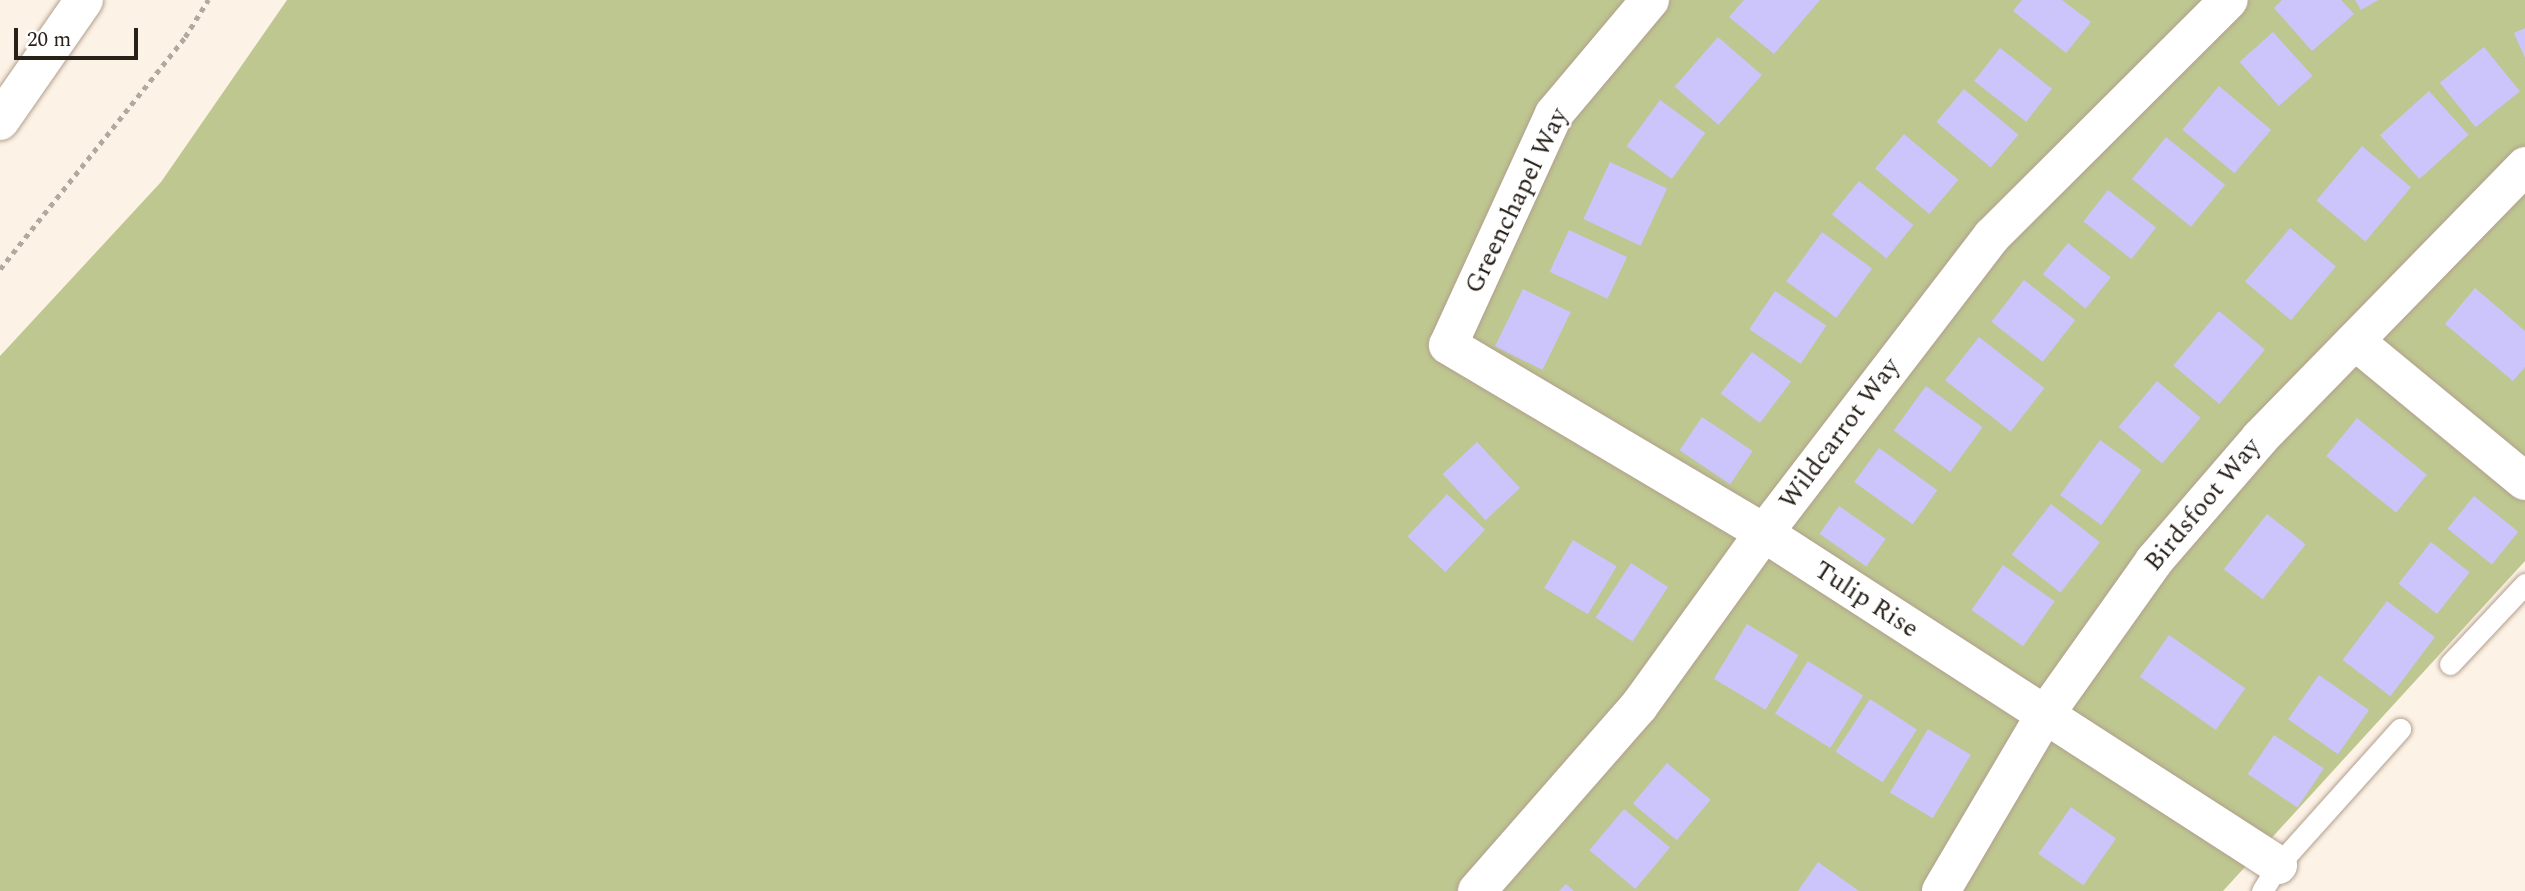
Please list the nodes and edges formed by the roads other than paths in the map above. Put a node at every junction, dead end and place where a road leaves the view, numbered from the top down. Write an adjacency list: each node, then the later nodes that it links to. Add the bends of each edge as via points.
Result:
1 (85, 0): 4 (street)
2 (1650, 0): 7 (street, Greenchapel Way, via 1553,114)
3 (2229, 0): 9 (street, Wildcarrot Way, via 1992,236)
4 (0, 121)
5 (2525, 166): 6 (street, Birdsfoot Way)
6 (2355, 341): 8 (street); 12 (street, Birdsfoot Way, via 2260,438 2154,561)
7 (1448, 345): 9 (street, Tulip Rise)
8 (2525, 481)
9 (1764, 533): 12 (street, Tulip Rise); 15 (street, Wildcarrot Way, via 1639,706)
10 (2525, 584): 11 (lane)
11 (2451, 664)
12 (2044, 716): 14 (street, Tulip Rise); 16 (street, Birdsfoot Way)
13 (2400, 729): 14 (lane)
14 (2270, 878)
15 (1477, 891)
16 (1941, 891)

